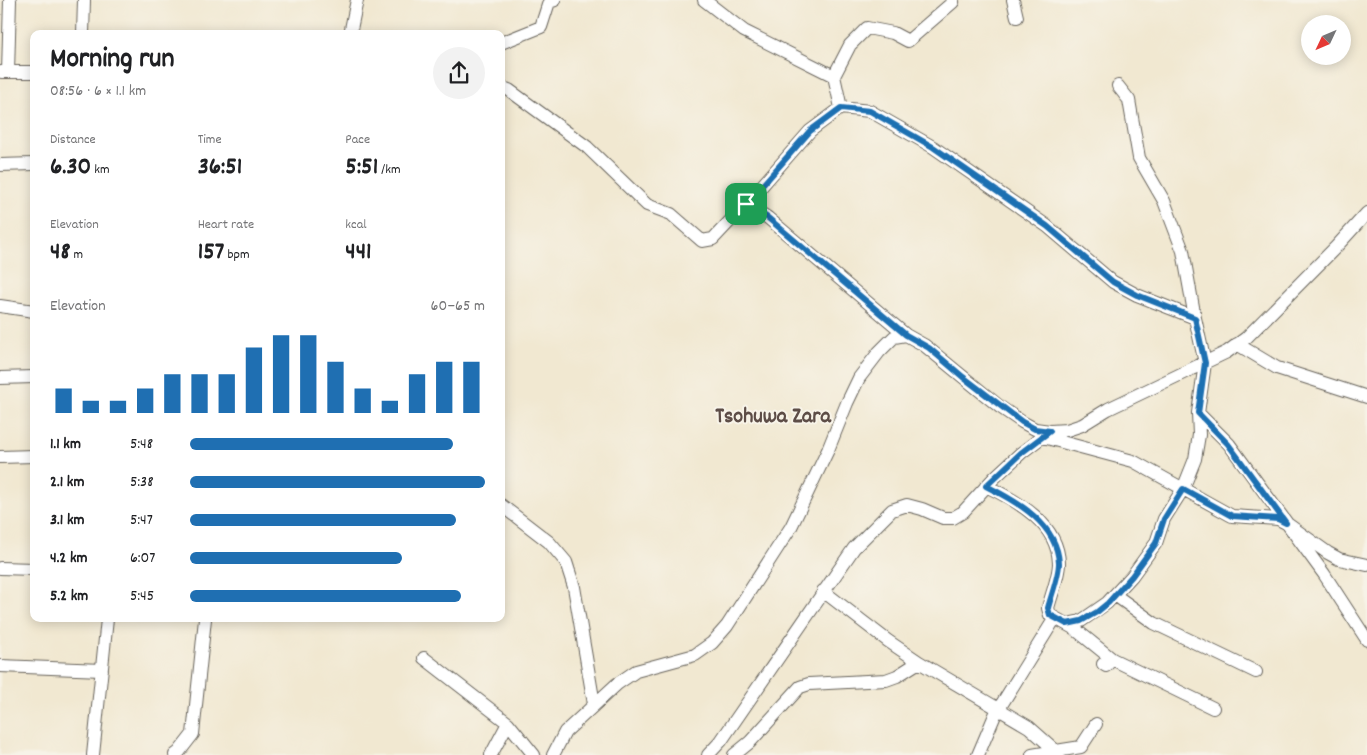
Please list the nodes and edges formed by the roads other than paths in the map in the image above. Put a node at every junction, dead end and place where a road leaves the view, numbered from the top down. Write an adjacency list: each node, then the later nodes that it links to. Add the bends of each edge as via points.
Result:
1 (10, 0): 12 (street)
2 (84, 0): 9 (street)
3 (357, 0): 10 (street)
4 (704, 0): 14 (street, via 744,32)
5 (1013, 0): 8 (street)
6 (551, 1): 11 (street, via 541,27)
7 (953, 1): 14 (street, via 908,40 893,32 867,28 850,44)
8 (1017, 17)
9 (83, 30)
10 (351, 30)
11 (505, 41)
12 (4, 72): 13 (street)
13 (30, 72)
14 (834, 76): 17 (street)
15 (1118, 86): 24 (street, via 1129,100 1139,158 1164,201 1183,251)
16 (505, 88): 20 (street, via 587,147 647,205 671,214 702,241 713,239)
17 (841, 108): 20 (street, via 810,131); 24 (street, via 870,111 933,147 1047,226 1113,282)
18 (30, 164): 19 (street)
19 (0, 165)
20 (746, 204): 25 (street, via 768,218)
21 (1367, 213): 26 (street)
22 (0, 306): 23 (street)
23 (30, 310)
24 (1195, 318): 27 (street)
25 (906, 335): 32 (street, via 929,348 1022,422); 53 (street, via 894,337 859,378 791,527 727,626 712,643 695,655 636,671)
26 (1238, 344): 27 (street); 30 (street, via 1277,368)
27 (1205, 363): 31 (street); 32 (street, via 1108,409 1082,425)
28 (0, 378): 29 (street)
29 (30, 378)
30 (1367, 396)
31 (1198, 413): 36 (street, via 1195,459); 38 (street, via 1228,444)
32 (1047, 434): 35 (street); 36 (street, via 1133,461)
33 (30, 456): 34 (street)
34 (0, 457)
35 (986, 486): 42 (street, via 963,512 953,518 942,518 907,505 892,510 854,548); 44 (street, via 1015,500 1044,525 1057,549 1059,565 1048,608 1050,615)
36 (1183, 489): 38 (street, via 1232,516 1278,519); 43 (street, via 1164,519 1156,543)
37 (505, 508): 53 (street, via 549,542 566,562 574,587)
38 (1286, 523): 39 (street, via 1328,553); 47 (street)
39 (1367, 565)
40 (0, 568): 41 (street)
41 (30, 569)
42 (824, 591): 49 (street); 64 (street)
43 (1115, 595): 44 (street, via 1097,612 1081,621); 52 (street, via 1154,623)
44 (1061, 621): 54 (street); 55 (street, via 1086,637 1108,661)
45 (107, 622): 51 (street)
46 (205, 622): 59 (street, via 193,734)
47 (1367, 640)
48 (424, 658): 56 (street)
49 (919, 662): 54 (street); 65 (street, via 886,680 800,687)
50 (0, 666): 51 (street)
51 (102, 670): 60 (street)
52 (1256, 672)
53 (594, 704): 63 (street, via 565,732)
54 (999, 708): 58 (street, via 1029,727); 66 (street)
55 (1213, 708)
56 (508, 722): 61 (street); 62 (street)
57 (1096, 724): 58 (street, via 1081,747)
58 (1058, 753): 67 (street)
59 (181, 754)
60 (93, 755)
61 (490, 755)
62 (534, 755)
63 (553, 755)
64 (708, 755)
65 (734, 755)
66 (978, 755)
67 (1032, 755)

